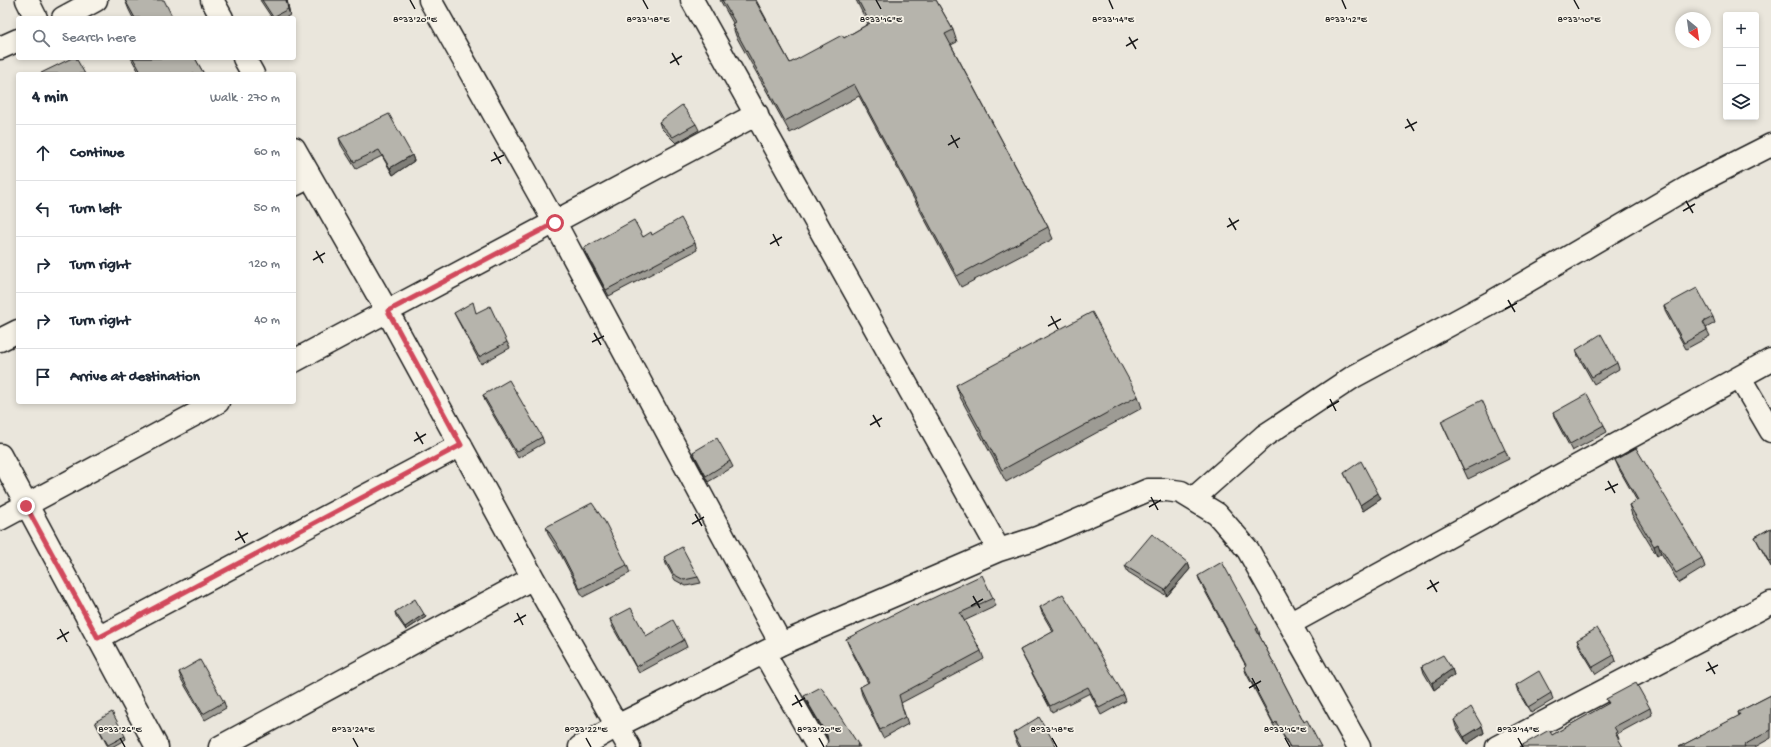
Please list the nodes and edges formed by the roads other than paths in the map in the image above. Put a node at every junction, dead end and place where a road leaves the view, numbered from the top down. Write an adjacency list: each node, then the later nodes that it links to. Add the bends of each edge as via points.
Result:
1 (27, 0): 5 (street)
2 (96, 0): 6 (street)
3 (430, 0): 15 (street)
4 (692, 0): 11 (street)
5 (35, 16)
6 (67, 16)
7 (16, 41): 8 (street)
8 (0, 48)
9 (245, 60): 10 (street)
10 (252, 72)
11 (757, 114): 15 (street); 29 (street)
12 (1771, 145): 26 (street, via 1690,186 1490,303 1352,377 1264,436)
13 (296, 156): 14 (street)
14 (302, 181): 16 (street)
15 (555, 223): 16 (street); 34 (street)
16 (388, 311): 19 (street); 24 (street)
17 (16, 332): 18 (street)
18 (0, 340)
19 (296, 360)
20 (1771, 360): 21 (street)
21 (1740, 378): 23 (street); 32 (street)
22 (214, 404): 27 (street)
23 (1771, 431)
24 (461, 445): 30 (street); 33 (street)
25 (0, 455): 27 (street)
26 (1193, 499): 29 (street, via 1181,492 1148,490 1037,538); 32 (street, via 1217,514 1248,550)
27 (26, 506): 28 (street); 33 (street)
28 (0, 519)
29 (999, 550): 34 (street)
30 (533, 578): 35 (street); 37 (street)
31 (1771, 604): 42 (street)
32 (1291, 623): 41 (street)
33 (98, 638): 36 (street)
34 (773, 649): 35 (street); 40 (street)
35 (617, 726): 38 (street); 39 (street)
36 (157, 747)
37 (220, 747)
38 (580, 747)
39 (629, 747)
40 (818, 747)
41 (1358, 747)
42 (1497, 747)

